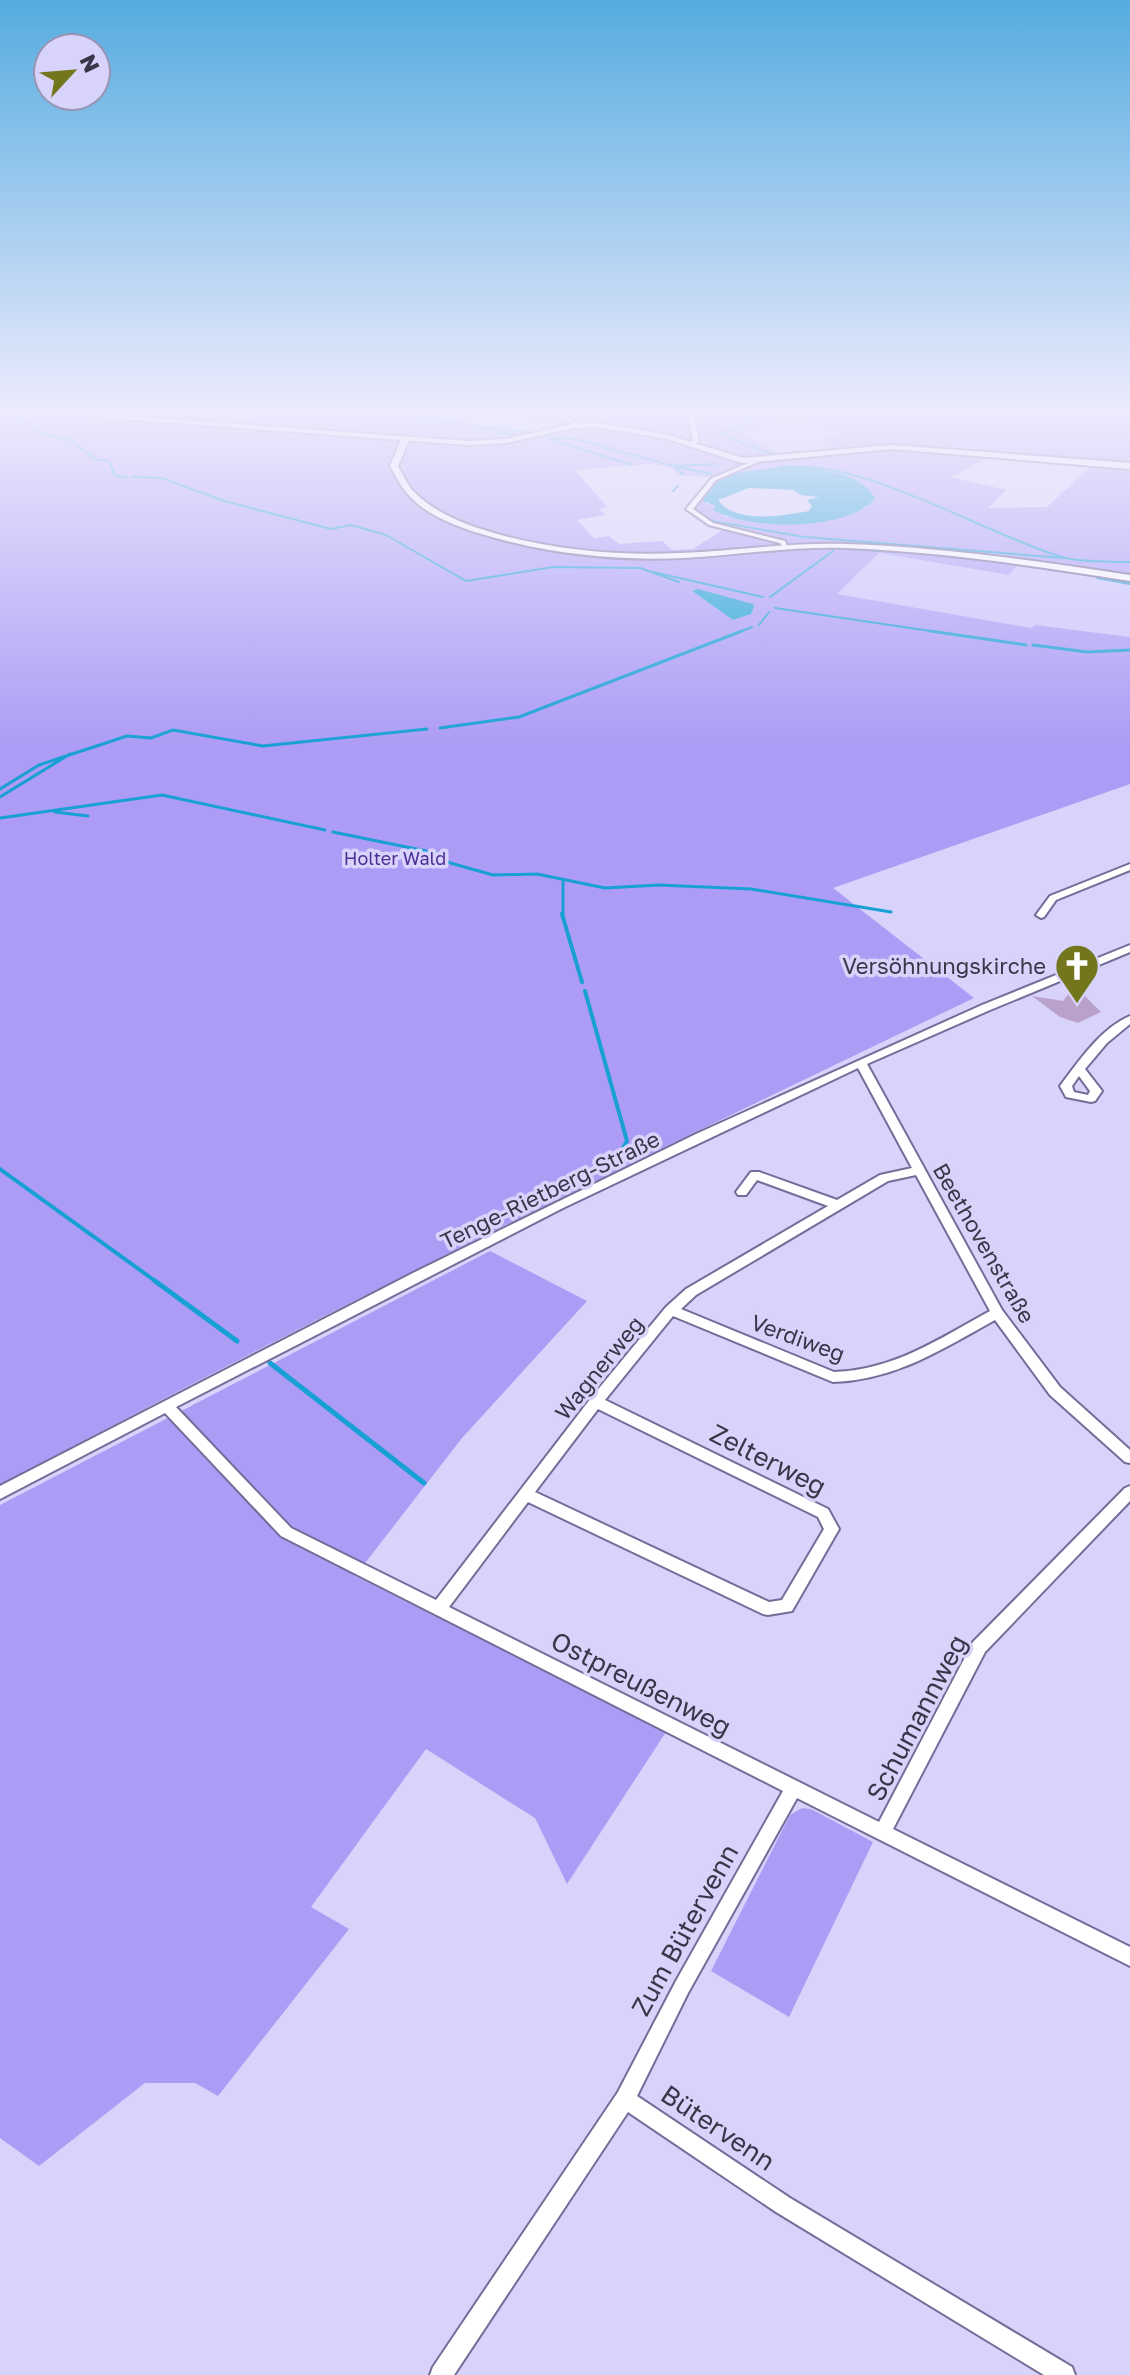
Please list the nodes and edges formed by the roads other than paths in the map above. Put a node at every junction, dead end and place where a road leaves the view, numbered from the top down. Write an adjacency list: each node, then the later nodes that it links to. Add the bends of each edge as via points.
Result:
1 (463, 524): 3 (street, via 486,533 608,554 691,555)
2 (713, 524): 3 (street)
3 (786, 547): 4 (street, via 962,555)
4 (1130, 578)
5 (1130, 867): 6 (street, via 1053,898)
6 (1041, 915)
7 (1130, 948): 9 (street, Tenge-Rietberg-Straße)
8 (1130, 1019): 10 (street, via 1113,1029)
9 (861, 1064): 11 (street, Beethovenstraße); 17 (street, Tenge-Rietberg-Straße)
10 (1079, 1069)
11 (918, 1171): 13 (street, Wagnerweg, via 884,1178); 15 (street, Beethovenstraße)
12 (742, 1192): 13 (street, via 755,1175)
13 (838, 1205): 14 (street, Wagnerweg, via 691,1292)
14 (671, 1310): 15 (street, Verdiweg, via 833,1377 855,1378 881,1374); 16 (street, Wagnerweg)
15 (997, 1313): 18 (street, Beethovenstraße, via 1055,1391)
16 (596, 1402): 21 (street, Wagnerweg); 21 (street, Zelterweg, via 823,1513 832,1529 787,1606 768,1609)
17 (166, 1405): 20 (street, Tenge-Rietberg-Straße); 22 (street, Ostpreußenweg, via 286,1532)
18 (1130, 1458)
19 (1130, 1492): 24 (street, Schumannweg, via 979,1647)
20 (0, 1493)
21 (525, 1494): 22 (street, Wagnerweg)
22 (438, 1609): 23 (street, Ostpreußenweg)
23 (794, 1787): 24 (street, Ostpreußenweg); 26 (street, Zum Bütervenn)
24 (883, 1832): 25 (street, Ostpreußenweg)
25 (1130, 1957)
26 (625, 2099): 27 (street, Bütervenn); 28 (street, Bütervenn, via 783,2205)
27 (442, 2374)
28 (1064, 2375)

